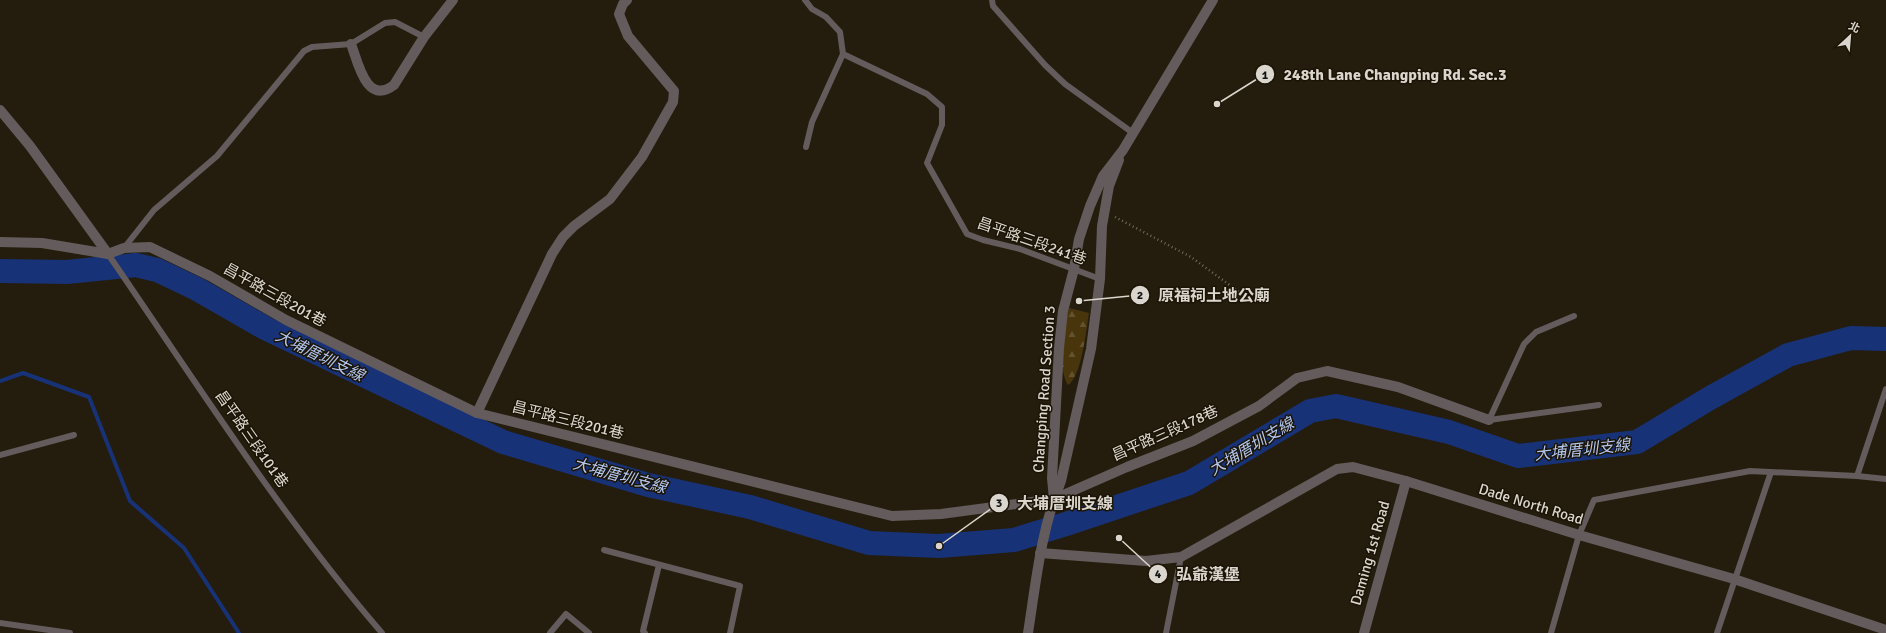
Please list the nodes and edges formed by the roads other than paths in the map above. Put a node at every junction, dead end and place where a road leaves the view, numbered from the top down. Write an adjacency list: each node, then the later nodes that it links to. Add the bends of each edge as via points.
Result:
1 (453, 0): 6 (street)
2 (627, 0): 21 (street, via 619,14 628,36 674,91 673,102 642,157 610,199 585,216 563,237 552,254)
3 (805, 0): 8 (lane, via 840,32)
4 (992, 0): 10 (lane, via 993,6 1044,65 1065,84)
5 (1213, 0): 10 (street, Changping Road Section 3)
6 (424, 37): 7 (lane, via 395,22 385,23); 7 (street, via 394,85 381,91 367,84)
7 (351, 44): 14 (lane, via 312,47 304,51 217,156 154,210)
8 (843, 54): 11 (lane, via 812,122); 16 (lane, 昌平路三段241巷, via 927,94 942,107 942,125 927,163 967,234)
9 (0, 110): 15 (street, via 30,146)
10 (1133, 133): 12 (street, Changping Road Section 3)
11 (806, 147)
12 (1123, 150): 16 (street, Changping Road Section 3, via 1103,176 1090,206 1079,239); 17 (street, Changping Road Section 3, via 1109,186 1104,211 1100,241)
13 (0, 242): 15 (street, via 42,243)
14 (124, 248): 15 (street, 昌平路三段201巷); 21 (street, 昌平路三段201巷, via 150,247 210,276 286,320)
15 (108, 254): 39 (lane, 昌平路三段101巷, via 258,472 348,593)
16 (1074, 268): 17 (lane, 昌平路三段241巷); 29 (street, Changping Road Section 3, via 1063,311 1059,348 1052,478)
17 (1100, 279): 29 (street, Changping Road Section 3, via 1091,349 1061,481)
18 (1574, 316): 22 (lane, via 1536,332 1524,344)
19 (1886, 389): 26 (lane)
20 (1599, 405): 22 (lane)
21 (477, 413): 29 (street, 昌平路三段201巷, via 892,516 941,514)
22 (1489, 420): 29 (street, 昌平路三段178巷, via 1398,387 1327,371 1296,378 1259,406 1193,441)
23 (74, 435): 24 (lane)
24 (0, 455)
25 (1771, 472): 26 (lane); 30 (lane, via 1750,471 1594,500); 35 (lane)
26 (1857, 476): 27 (lane)
27 (1886, 479)
28 (1406, 481): 30 (street, Dade North Road); 33 (street, Dade North Road, via 1353,467 1337,469); 46 (street, Daming 1st Road)
29 (1054, 499): 32 (street, Changping Road Section 3)
30 (1579, 535): 35 (street, Dade North Road); 47 (lane)
31 (604, 550): 34 (lane)
32 (1040, 553): 33 (street, via 1146,561); 44 (street, Changping Road Section 3)
33 (1181, 557): 45 (lane)
34 (659, 565): 42 (lane, via 643,631); 43 (lane, via 740,586)
35 (1734, 579): 37 (street, Dade North Road); 48 (lane)
36 (0, 623): 38 (lane)
37 (1886, 630)
38 (70, 633)
39 (382, 633)
40 (550, 633): 41 (lane, via 566,614)
41 (589, 633)
42 (645, 633)
43 (730, 633)
44 (1028, 633)
45 (1166, 633)
46 (1364, 633)
47 (1551, 633)
48 (1717, 633)

